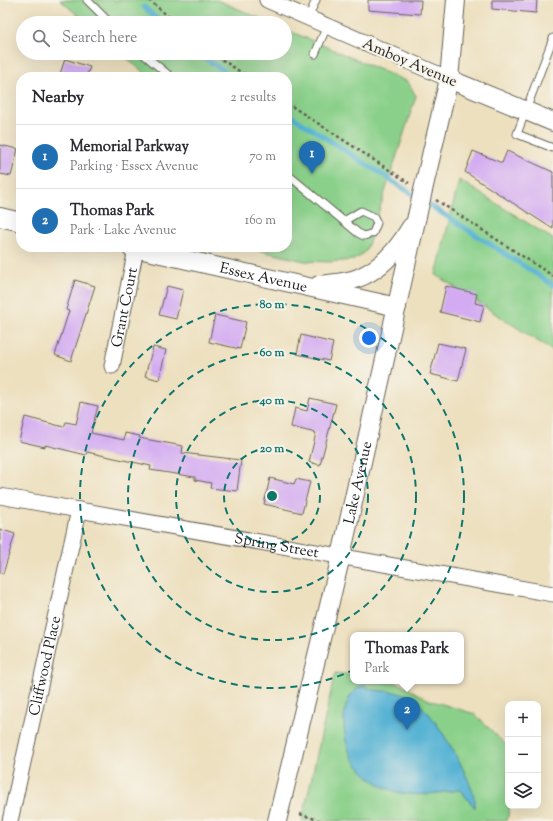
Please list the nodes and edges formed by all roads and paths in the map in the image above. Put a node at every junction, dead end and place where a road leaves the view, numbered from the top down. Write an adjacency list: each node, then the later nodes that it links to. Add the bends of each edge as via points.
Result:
1 (87, 0): 6 (lane)
2 (149, 0): 7 (path)
3 (267, 0): 8 (street, Amboy Avenue)
4 (316, 0): 8 (lane)
5 (456, 0): 16 (street)
6 (103, 16)
7 (168, 16)
8 (308, 18): 9 (street, Amboy Avenue)
9 (327, 26): 11 (lane); 16 (street, Amboy Avenue)
10 (553, 38): 17 (lane)
11 (315, 54)
12 (150, 60): 14 (lane)
13 (222, 60): 15 (path)
14 (165, 72)
15 (240, 72)
16 (449, 79): 17 (street, Amboy Avenue); 21 (street, Lake Avenue, bridge)
17 (526, 111): 18 (street, Amboy Avenue); 19 (lane, via 517,134)
18 (553, 122)
19 (553, 148)
20 (292, 178): 24 (lane)
21 (417, 216): 27 (street, via 391,255 374,269 346,281); 28 (street, Lake Avenue)
22 (0, 217): 23 (street)
23 (16, 221)
24 (344, 221)
25 (132, 252): 29 (street, Grant Court)
26 (151, 252): 27 (street, Essex Avenue)
27 (305, 286): 28 (street, Essex Avenue)
28 (397, 307): 32 (street, Lake Avenue)
29 (112, 366)
30 (0, 496): 31 (street, Spring Street)
31 (79, 510): 32 (street, Spring Street); 35 (street, Cliffwood Place)
32 (341, 556): 33 (street, Spring Street); 36 (street, Lake Avenue)
33 (553, 594)
34 (300, 814): 37 (path)
35 (10, 821)
36 (277, 821)
37 (321, 821)

